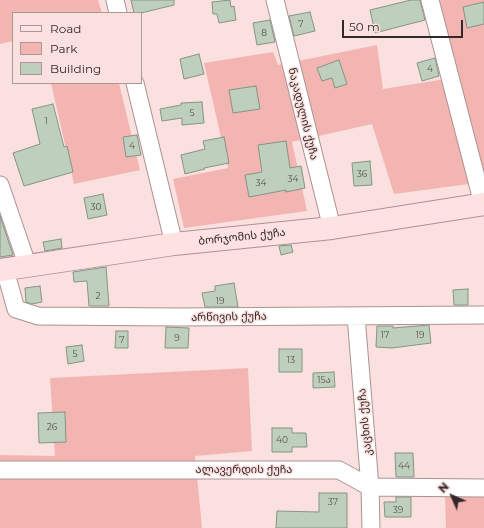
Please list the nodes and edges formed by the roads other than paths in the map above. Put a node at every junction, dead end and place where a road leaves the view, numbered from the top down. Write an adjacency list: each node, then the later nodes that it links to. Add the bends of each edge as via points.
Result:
1 (115, 0): 4 (street)
2 (275, 0): 8 (street, ნაკადულის ქუჩა)
3 (430, 0): 7 (street)
4 (118, 12)
5 (135, 84): 9 (street)
6 (0, 185): 10 (street)
7 (484, 204): 8 (street, ბორჯომის ქუჩა)
8 (332, 228): 9 (street, ბორჯომის ქუჩა)
9 (174, 244): 10 (street, ბორჯომის ქუჩა)
10 (28, 267): 11 (street, ბორჯომის ქუჩა)
11 (2, 270): 13 (street, არწივის ქუჩა, via 16,309 38,316)
12 (484, 315): 13 (street, არწივის ქუჩა)
13 (356, 316): 15 (street, კაცხის ქუჩა)
14 (0, 470): 15 (street, ალავერდის ქუჩა, via 338,470)
15 (370, 487): 16 (street, ალავერდის ქუჩა); 17 (street, კაცხის ქუჩა)
16 (484, 488)
17 (371, 528)

